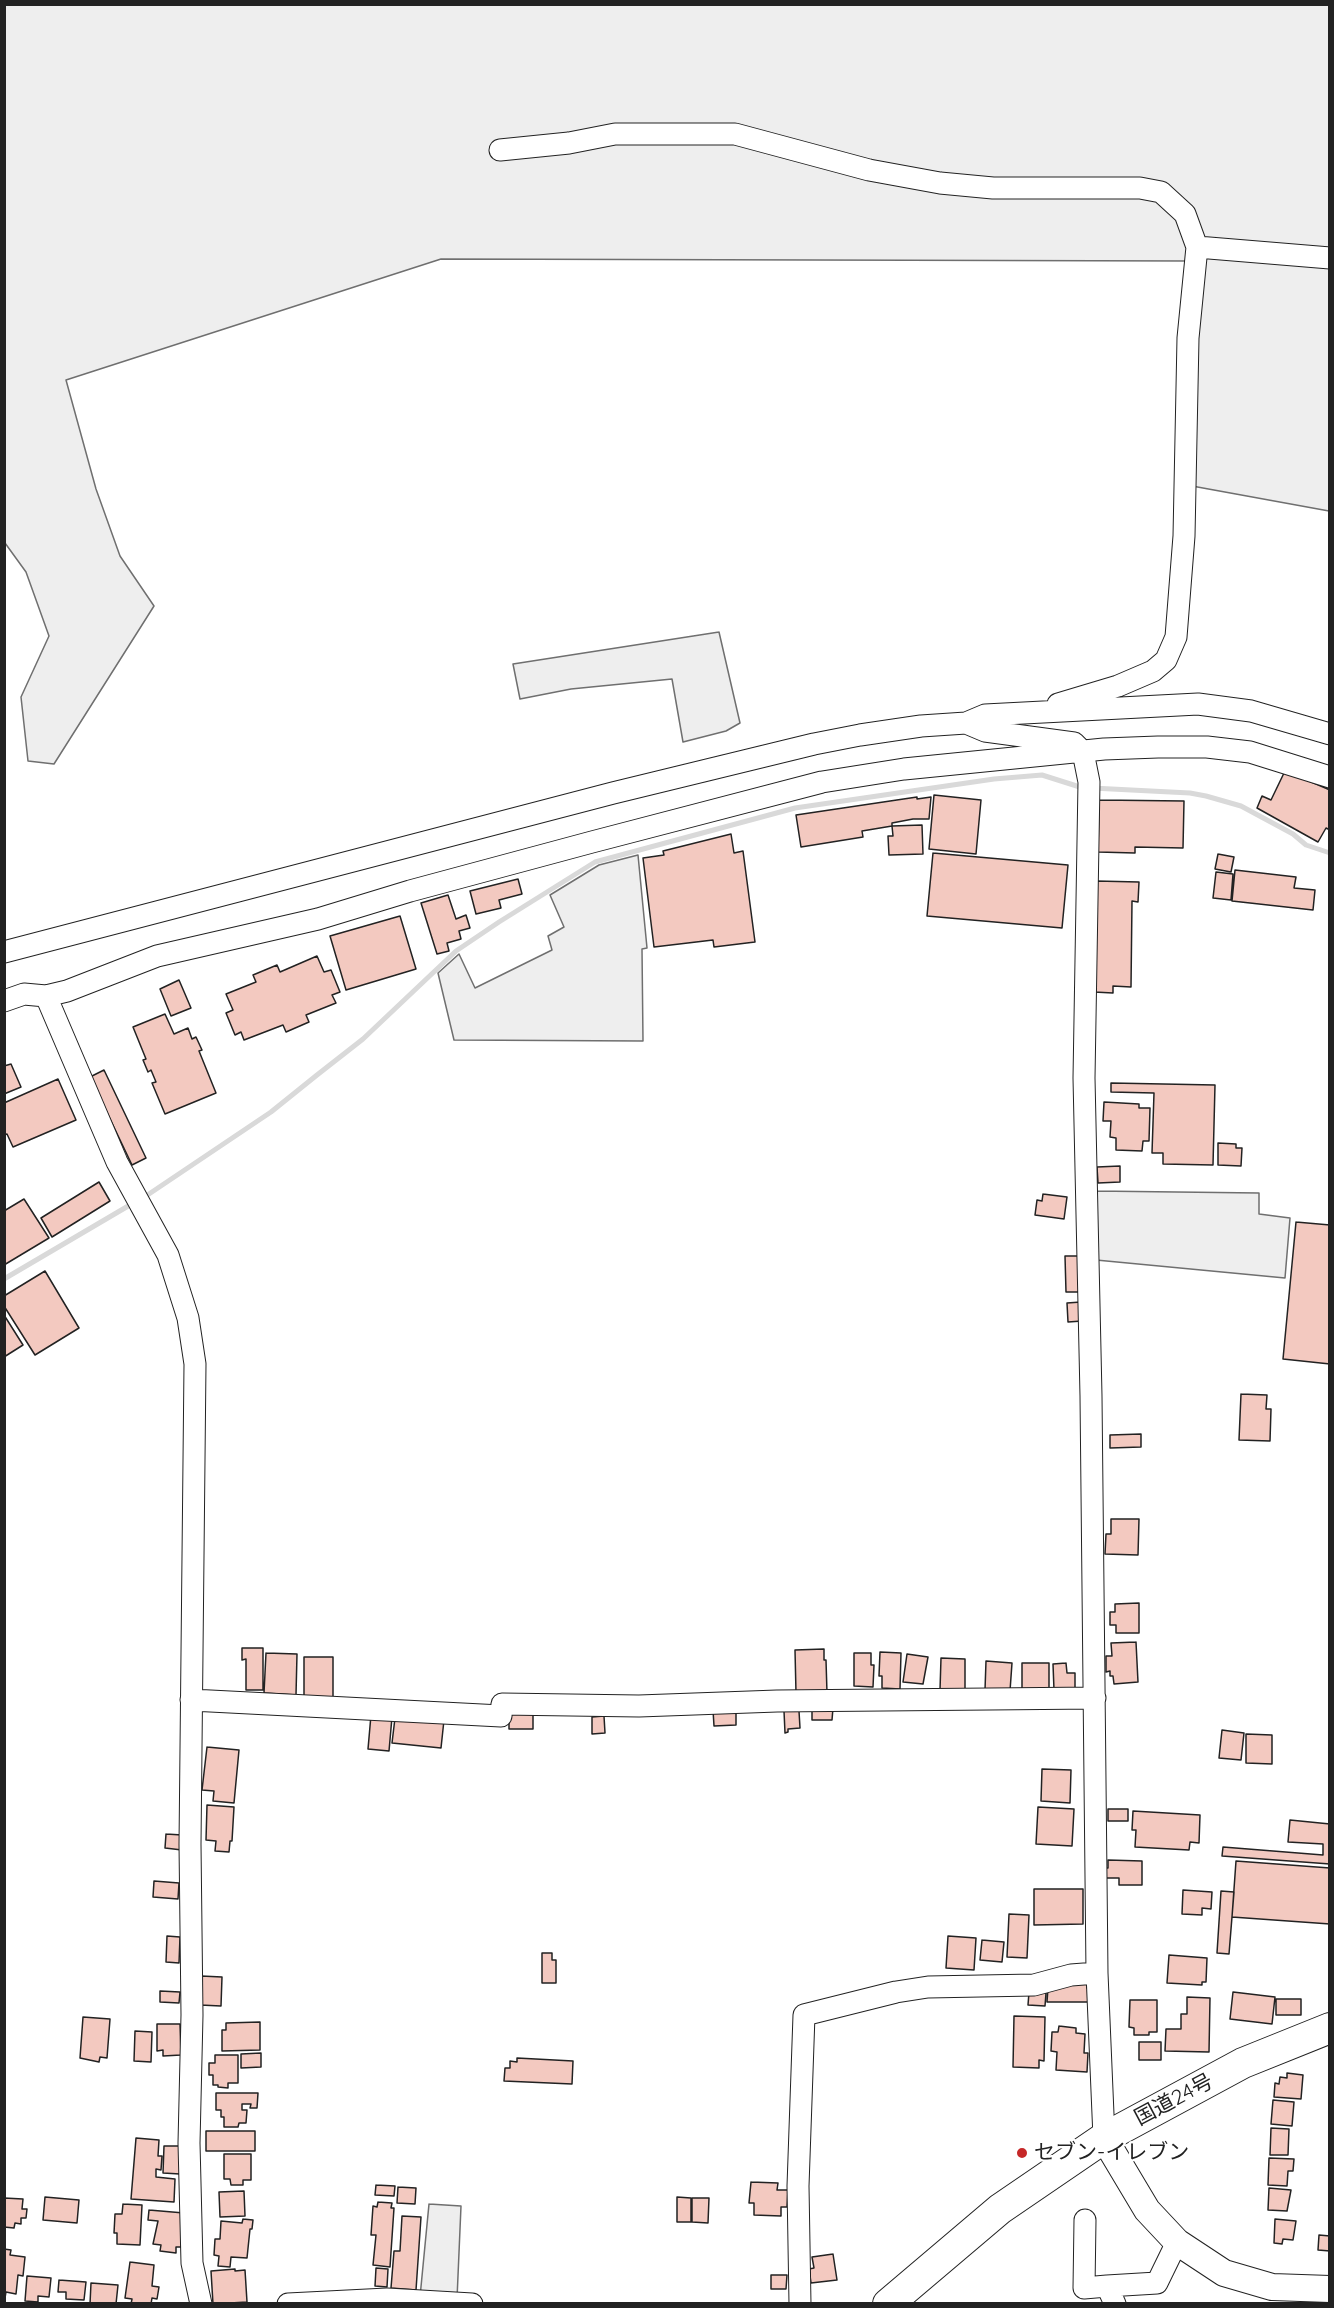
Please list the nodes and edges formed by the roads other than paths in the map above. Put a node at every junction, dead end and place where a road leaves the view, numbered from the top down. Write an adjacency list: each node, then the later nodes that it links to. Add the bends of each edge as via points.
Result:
1 (500, 150): 2 (street, via 615,134 735,134 869,170 940,183 993,188 1140,188 1161,192 1185,214)
2 (1197, 247): 3 (street); 4 (street, via 1188,338 1184,536 1174,645 1166,660 1153,671)
3 (1329, 258)
4 (1040, 714): 5 (street, via 985,716); 6 (street, via 1217,705)
5 (966, 723): 7 (street, via 985,731 1074,743); 9 (street, via 860,735 748,760)
6 (1329, 734)
7 (1083, 752): 8 (street, via 1207,747 1250,752); 10 (street, via 904,769 822,782 318,919 157,956); 12 (street, via 1089,789 1084,1078)
8 (1329, 777)
9 (4, 952)
10 (46, 996): 11 (street, via 24,994); 13 (street, via 117,1162 168,1255 188,1318 195,1364)
11 (4, 1001)
12 (1095, 1698): 13 (street, via 639,1706 502,1704 501,1716); 14 (street)
13 (191, 1700): 21 (street, via 189,2143 192,2263)
14 (1097, 1973): 16 (street); 24 (street, via 1034,1985 917,1988 804,2015 798,2186)
15 (1329, 2028): 16 (highway, 国道24号, via 1243,2063)
16 (1104, 2138): 18 (main road, via 1147,2210); 25 (highway, 国道24号, via 1000,2209)
17 (1085, 2220): 20 (street, via 1084,2288)
18 (1177, 2242): 19 (main road, via 1224,2273 1272,2287); 20 (street, via 1157,2283)
19 (1329, 2289)
20 (1111, 2295)
21 (201, 2304)
22 (288, 2304): 23 (street, via 387,2299)
23 (472, 2304)
24 (800, 2304)
25 (888, 2304)

